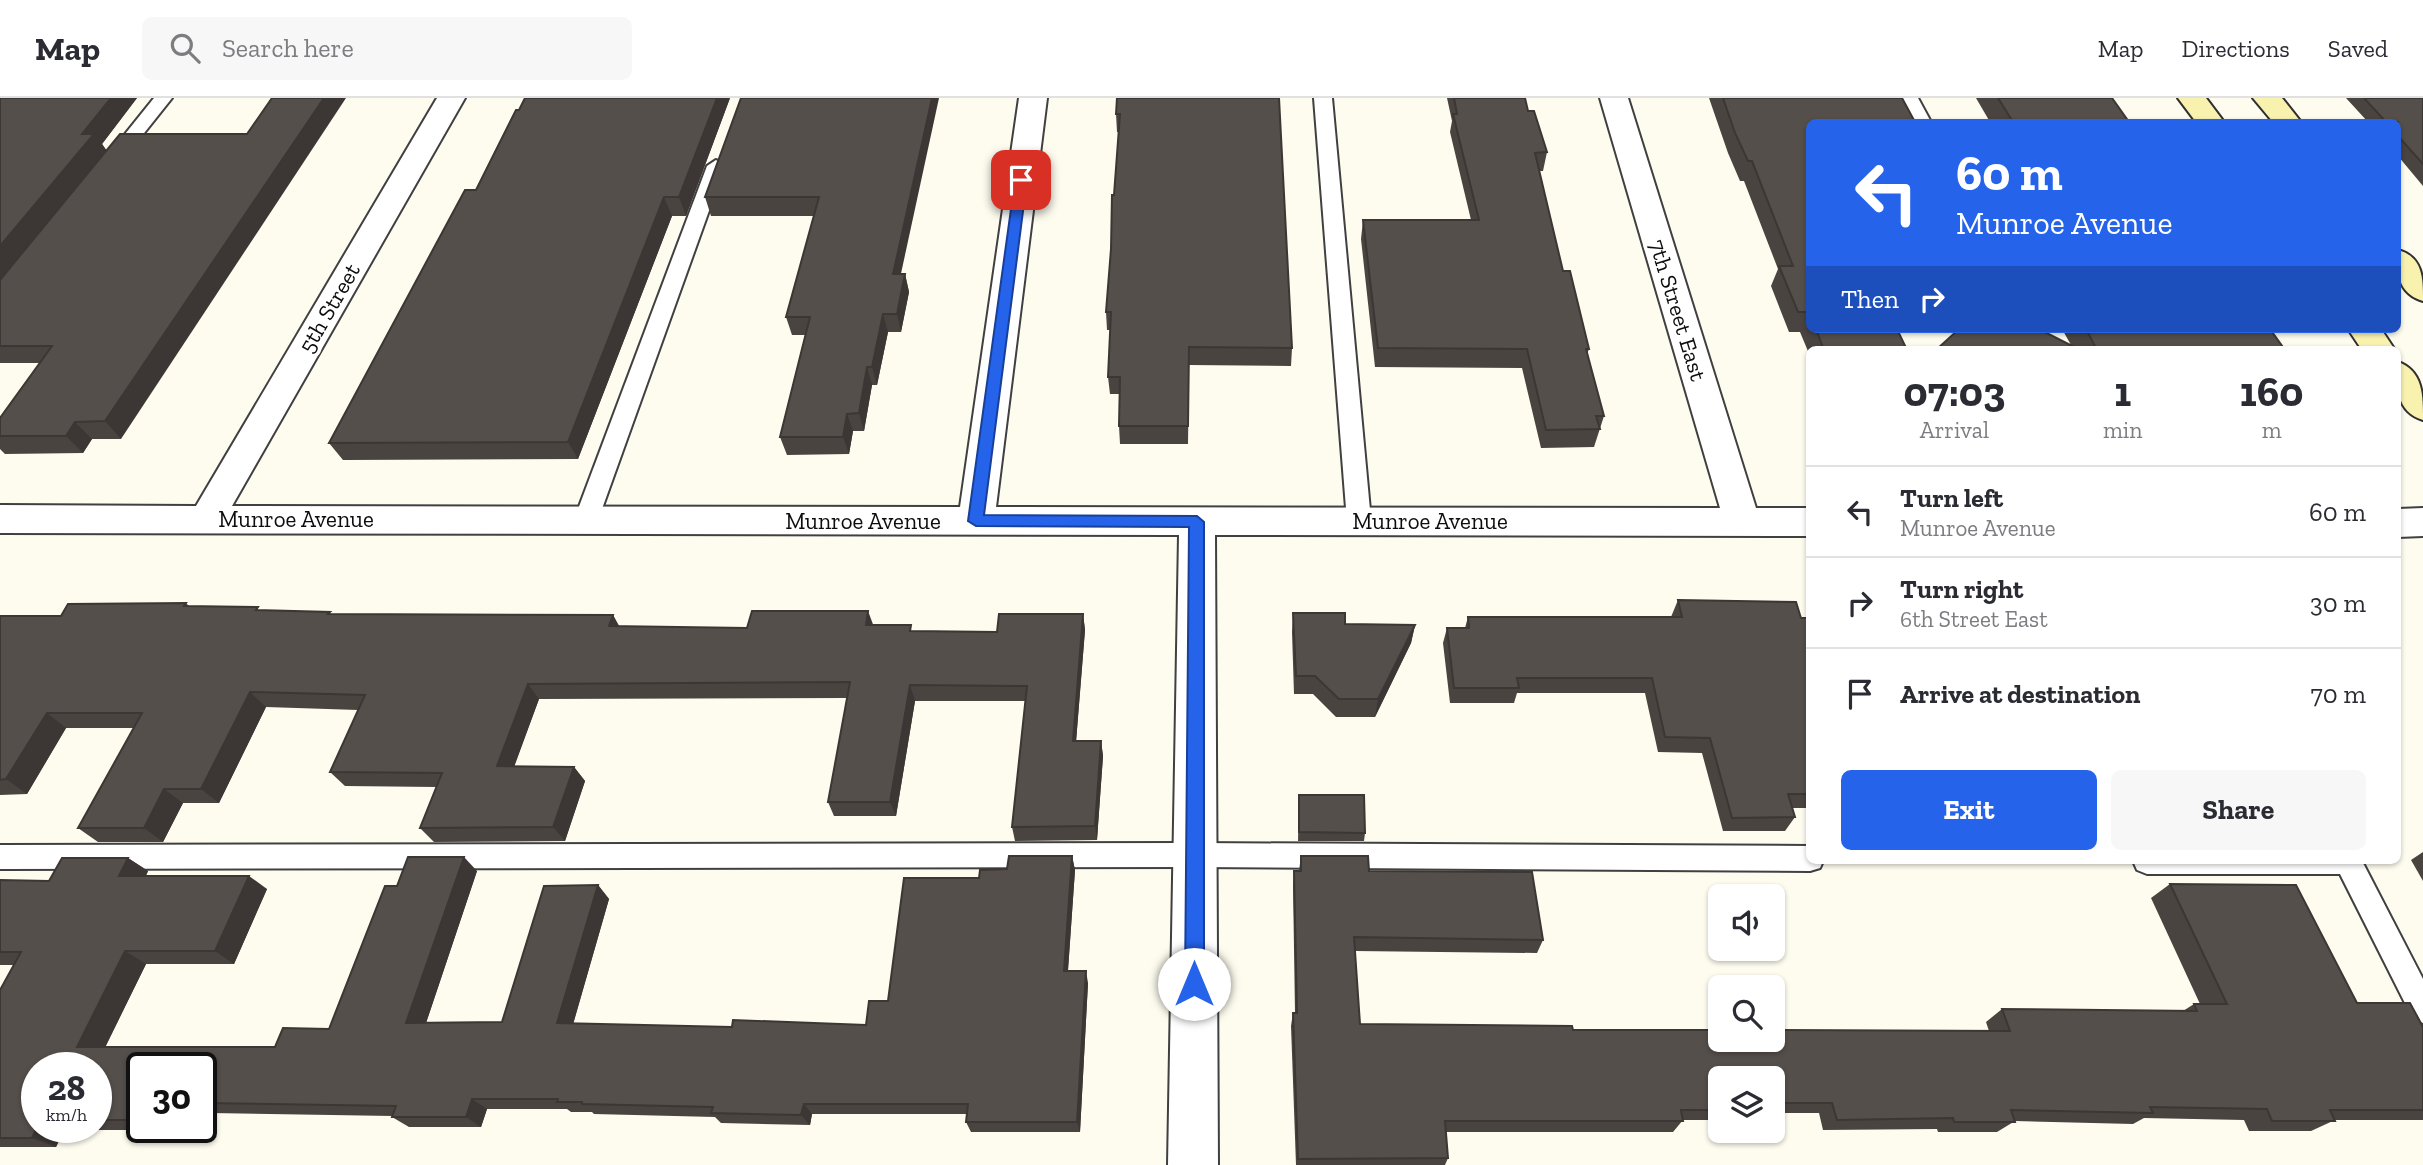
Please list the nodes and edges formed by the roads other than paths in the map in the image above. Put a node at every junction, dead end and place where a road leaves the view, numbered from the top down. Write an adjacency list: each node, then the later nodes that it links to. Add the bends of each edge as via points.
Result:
1 (163, 98): 13 (lane)
2 (451, 98): 18 (street, 5th Street)
3 (1032, 98): 21 (street)
4 (1323, 98): 22 (lane)
5 (1614, 98): 24 (street, 7th Street East)
6 (1909, 98): 9 (lane)
7 (2192, 98): 10 (main road)
8 (2267, 98): 11 (main road)
9 (1921, 119)
10 (2208, 119)
11 (2284, 119)
12 (722, 150): 20 (lane)
13 (103, 173)
14 (2401, 264): 15 (main road)
15 (2423, 291)
16 (2401, 378): 17 (main road)
17 (2423, 408)
18 (207, 518): 19 (street, Munroe Avenue); 20 (street, Munroe Avenue)
19 (0, 519)
20 (586, 520): 21 (street, Munroe Avenue)
21 (976, 521): 23 (street, Munroe Avenue)
22 (1359, 521): 23 (street, Munroe Avenue); 24 (street, Munroe Avenue)
23 (1197, 522): 28 (street)
24 (1742, 522): 25 (street, Munroe Avenue)
25 (1806, 522)
26 (2423, 522): 27 (street)
27 (2401, 523)
28 (1195, 855): 29 (lane); 30 (lane); 33 (street)
29 (0, 857)
30 (1806, 859)
31 (2349, 864): 32 (lane)
32 (2423, 1009)
33 (1193, 1165)

